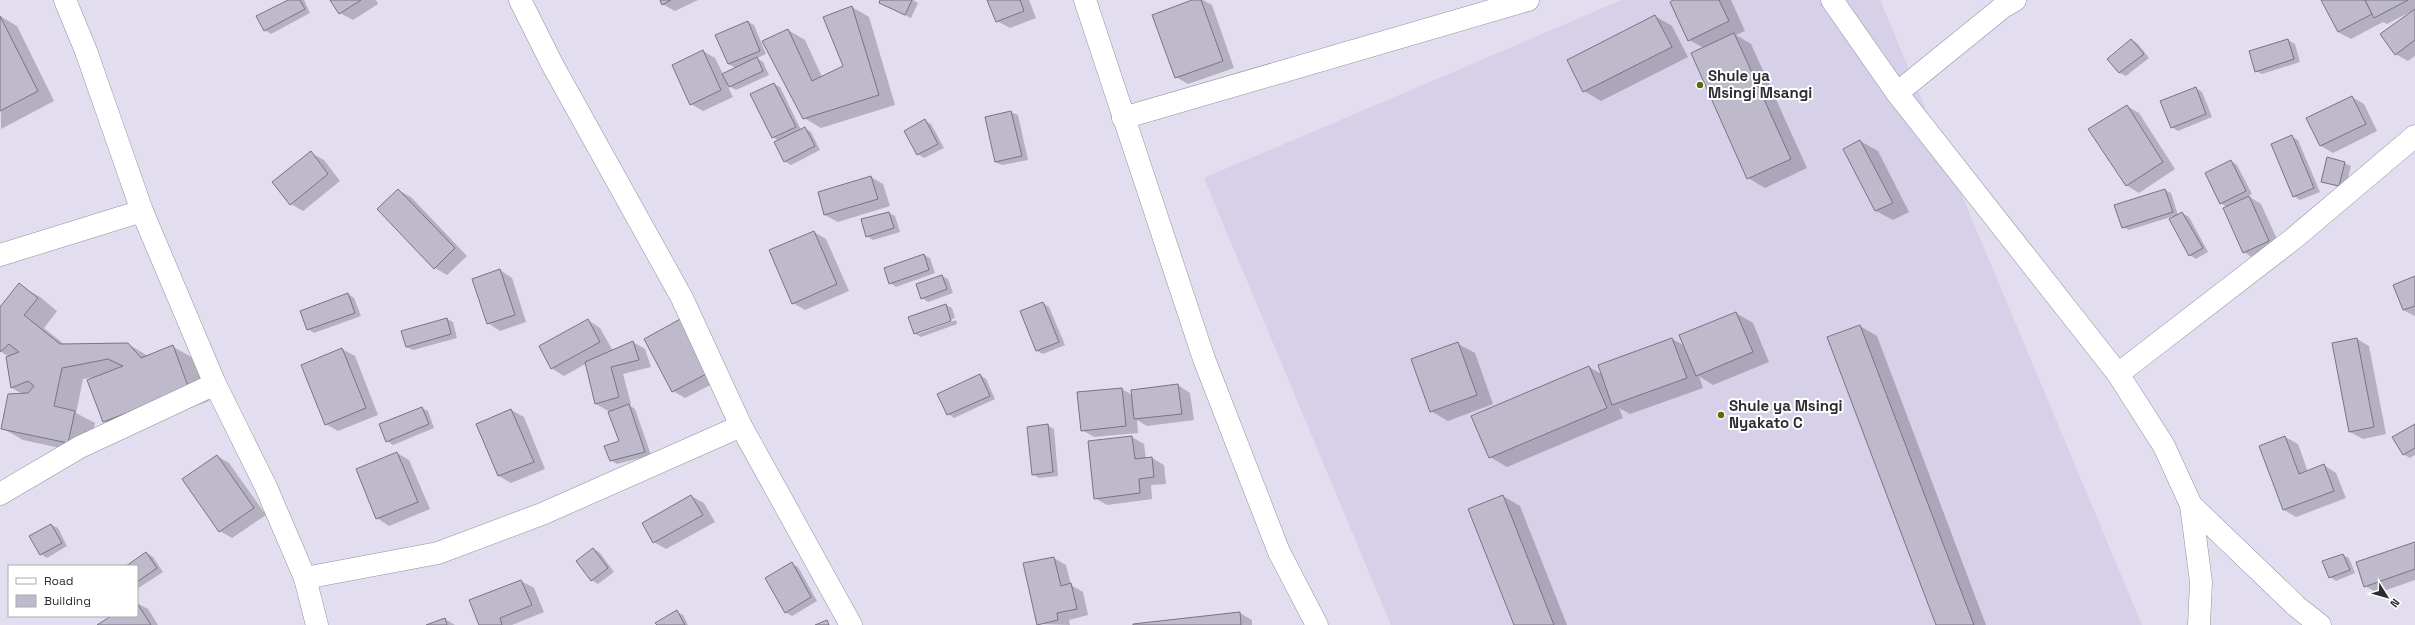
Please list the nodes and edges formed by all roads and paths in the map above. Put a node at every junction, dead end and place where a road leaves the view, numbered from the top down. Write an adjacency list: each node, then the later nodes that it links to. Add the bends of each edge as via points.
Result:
1 (65, 0): 10 (street, via 86,51)
2 (520, 0): 14 (street, via 552,64 682,298)
3 (1085, 0): 8 (street)
4 (1528, 0): 8 (street)
5 (1832, 0): 7 (street)
6 (2015, 0): 7 (street)
7 (1897, 93): 12 (street)
8 (1123, 118): 20 (street, via 1204,359 1279,552)
9 (2415, 136): 12 (street, via 2293,239)
10 (142, 211): 11 (street); 13 (street)
11 (0, 255)
12 (2118, 374): 16 (street, via 2164,446)
13 (215, 384): 15 (street, via 80,447); 17 (street, via 266,487)
14 (741, 426): 17 (street, via 542,514 438,553); 19 (street)
15 (0, 494)
16 (2190, 505): 21 (street, via 2201,582); 22 (street, via 2296,606)
17 (305, 578): 18 (street)
18 (317, 625)
19 (851, 625)
20 (1317, 625)
21 (2199, 625)
22 (2320, 625)

